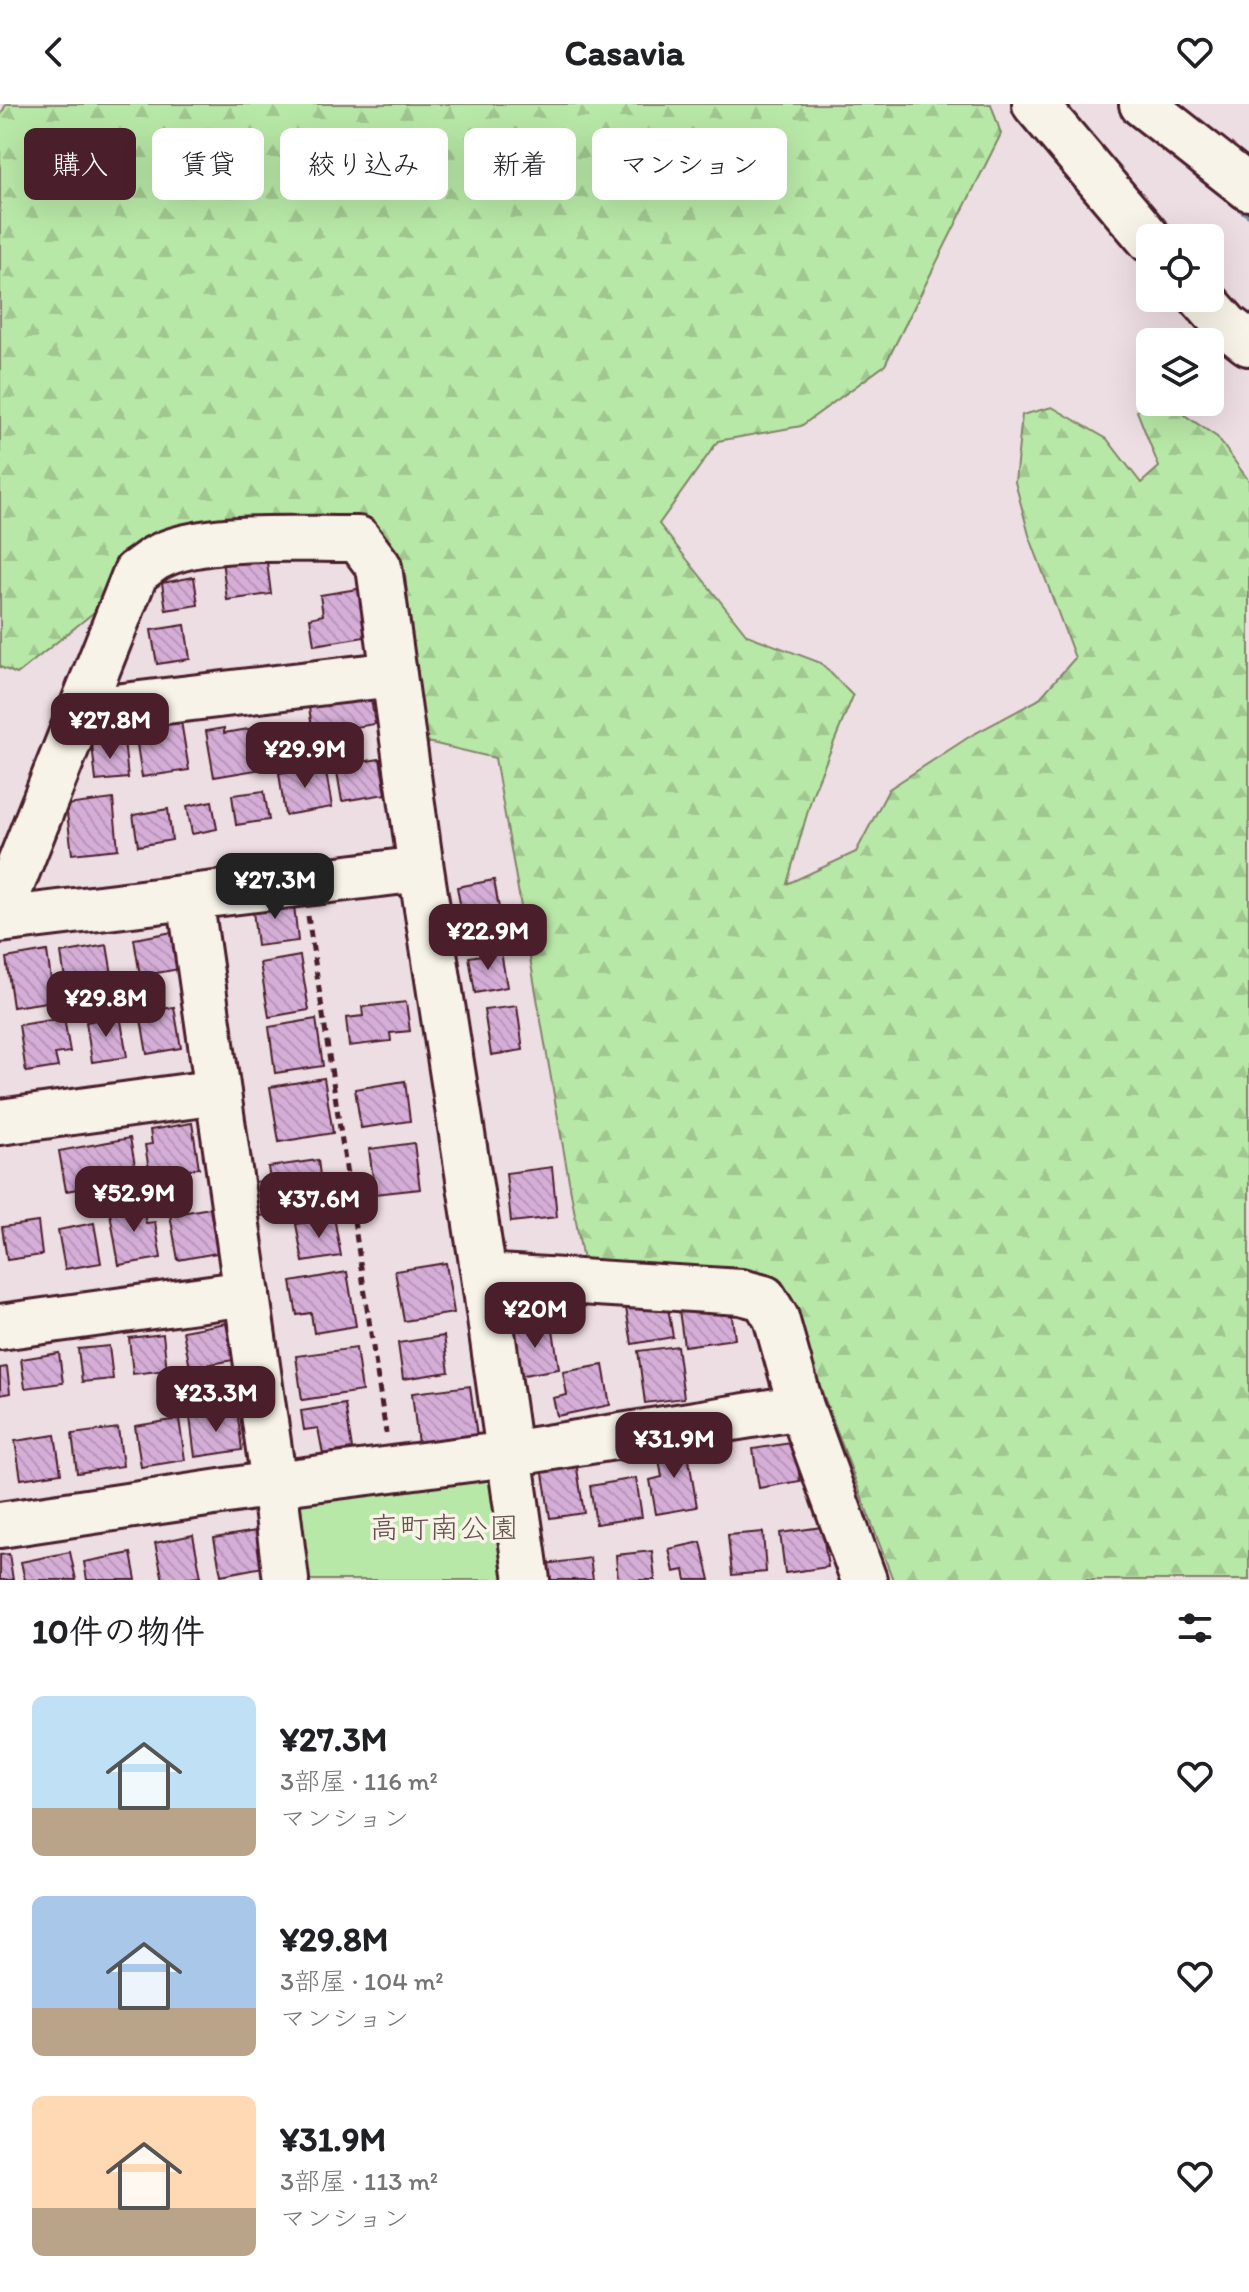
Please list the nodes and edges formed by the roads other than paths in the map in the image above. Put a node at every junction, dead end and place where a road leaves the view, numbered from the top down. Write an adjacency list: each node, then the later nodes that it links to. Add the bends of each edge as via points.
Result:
1 (1035, 104): 4 (street)
2 (1142, 104): 3 (street)
3 (1249, 188)
4 (1136, 224)
5 (1214, 312): 6 (street)
6 (1249, 343)
7 (394, 674): 8 (street); 8 (street, via 379,567 358,539 225,541 158,557 136,572); 9 (street)
8 (81, 711): 11 (street)
9 (421, 869): 10 (street); 14 (street)
10 (190, 897): 11 (street); 12 (street)
11 (0, 917)
12 (218, 1092): 13 (street); 15 (street)
13 (0, 1122)
14 (484, 1276): 17 (street, via 741,1292 764,1298 776,1318); 18 (street)
15 (247, 1293): 16 (street); 19 (street)
16 (0, 1327)
17 (801, 1407): 18 (street); 23 (street)
18 (509, 1454): 19 (street); 22 (street)
19 (274, 1484): 20 (street); 21 (street)
20 (0, 1525)
21 (286, 1580)
22 (527, 1580)
23 (864, 1580)

